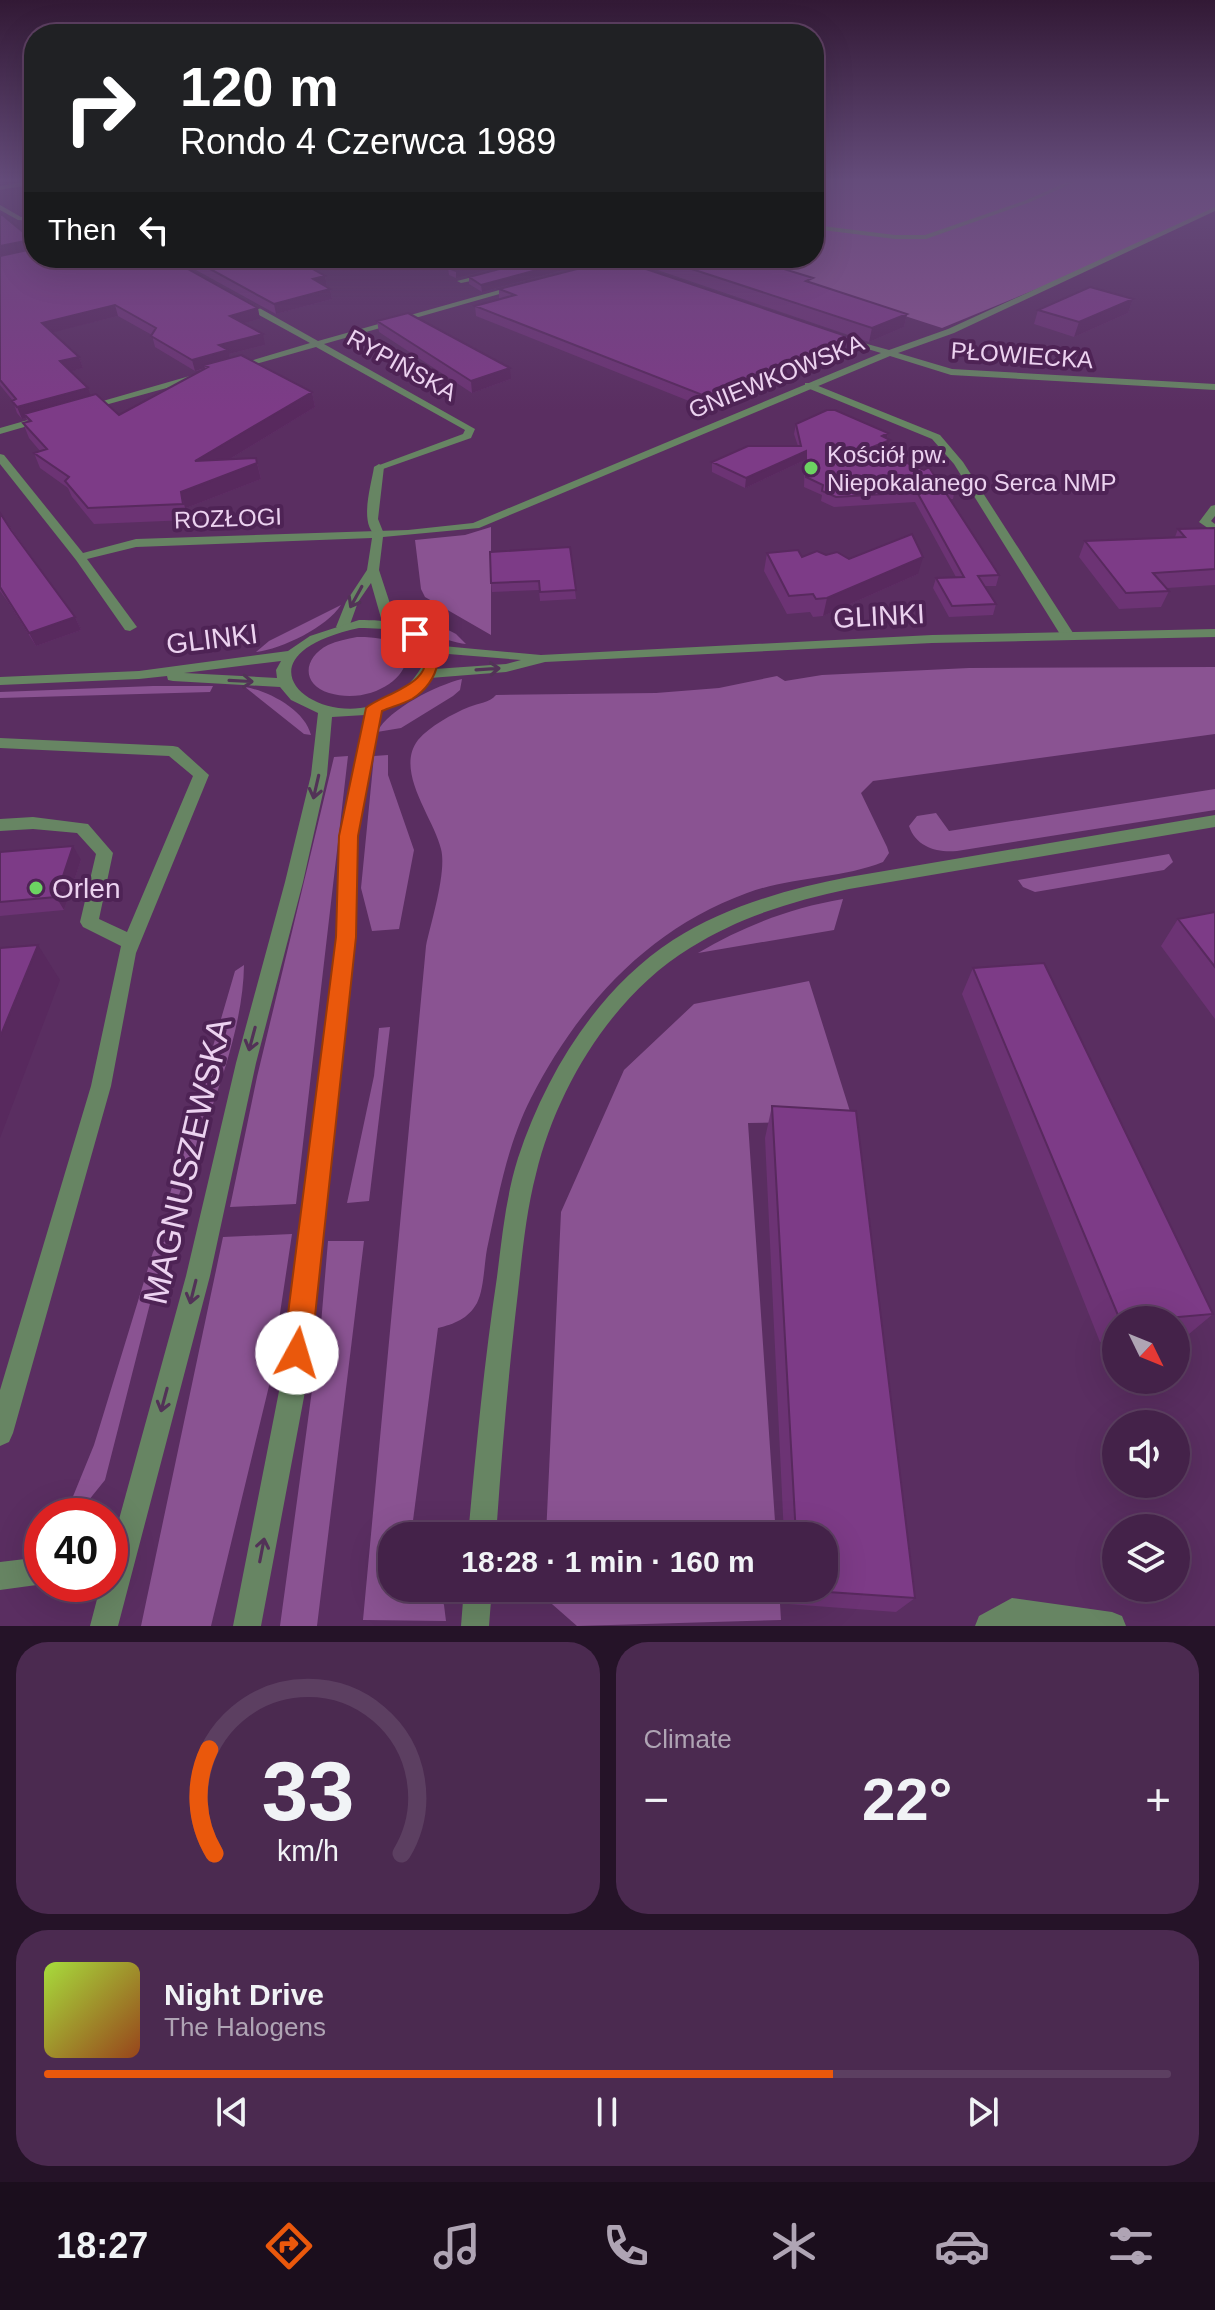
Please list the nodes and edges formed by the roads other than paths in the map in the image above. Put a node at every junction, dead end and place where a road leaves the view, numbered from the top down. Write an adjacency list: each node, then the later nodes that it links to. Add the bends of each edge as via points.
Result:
1 (1109, 258): 10 (street, GNIEWKOWSKA)
2 (632, 268): 3 (street)
3 (643, 271)
4 (491, 274): 5 (street)
5 (461, 281)
6 (525, 286): 9 (street)
7 (235, 298): 9 (street, RYPIŃSKA)
8 (830, 335): 10 (street, PŁOWIECKA)
9 (318, 344): 11 (street); 21 (street, RYPIŃSKA, via 470,429 467,436 379,467 372,519)
10 (888, 355): 13 (street, GNIEWKOWSKA); 14 (street, PŁOWIECKA, via 977,375)
11 (227, 369)
12 (212, 373): 15 (street)
13 (808, 385): 21 (street, GNIEWKOWSKA, via 486,523); 28 (street, via 936,437 958,462)
14 (1215, 387)
15 (76, 410)
16 (45, 418): 17 (street)
17 (0, 431)
18 (0, 457): 22 (street)
19 (1215, 508): 20 (street, via 1205,522)
20 (1215, 530)
21 (378, 534): 22 (street, ROZŁOGI, via 136,543); 23 (street)
22 (80, 557): 25 (street)
23 (373, 570): 24 (street); 26 (street, one-way to 26)
24 (390, 625): 26 (street); 29 (street, via 415,634)
25 (130, 627)
26 (343, 627): 30 (street, via 313,638)
27 (1215, 633): 28 (street, GLINKI)
28 (1068, 636): 31 (street, GLINKI)
29 (430, 649): 31 (street, GLINKI); 32 (street)
30 (292, 655): 33 (street, GLINKI); 35 (street)
31 (545, 658): 32 (street, GLINKI, one-way to 31, via 506,668)
32 (428, 674): 36 (street, via 408,694)
33 (139, 675): 34 (street, GLINKI); 35 (street, GLINKI, one-way to 35)
34 (0, 681)
35 (286, 683): 37 (street, via 304,702)
36 (374, 708): 37 (street); 50 (street, one-way to 36, via 294,1381 346,937 348,836)
37 (325, 710): 43 (street, MAGNUSZEWSKA, one-way to 43, via 321,761 294,882 191,1300)
38 (0, 743): 41 (street, via 173,751 201,775)
39 (1215, 821): 44 (street, via 789,897 688,940 631,985 575,1058 547,1110 529,1160 499,1344)
40 (0, 825): 41 (street, via 82,828 105,853 89,922)
41 (132, 943): 42 (street, via 101,1086)
42 (0, 1433)
43 (128, 1516)
44 (483, 1522)
45 (24, 1573): 46 (street)
46 (0, 1576)
47 (108, 1602): 49 (street, MAGNUSZEWSKA)
48 (477, 1602): 51 (street)
49 (104, 1626)
50 (247, 1626)
51 (475, 1626)
52 (989, 1626): 53 (street, via 1012,1612)
53 (1112, 1626)

